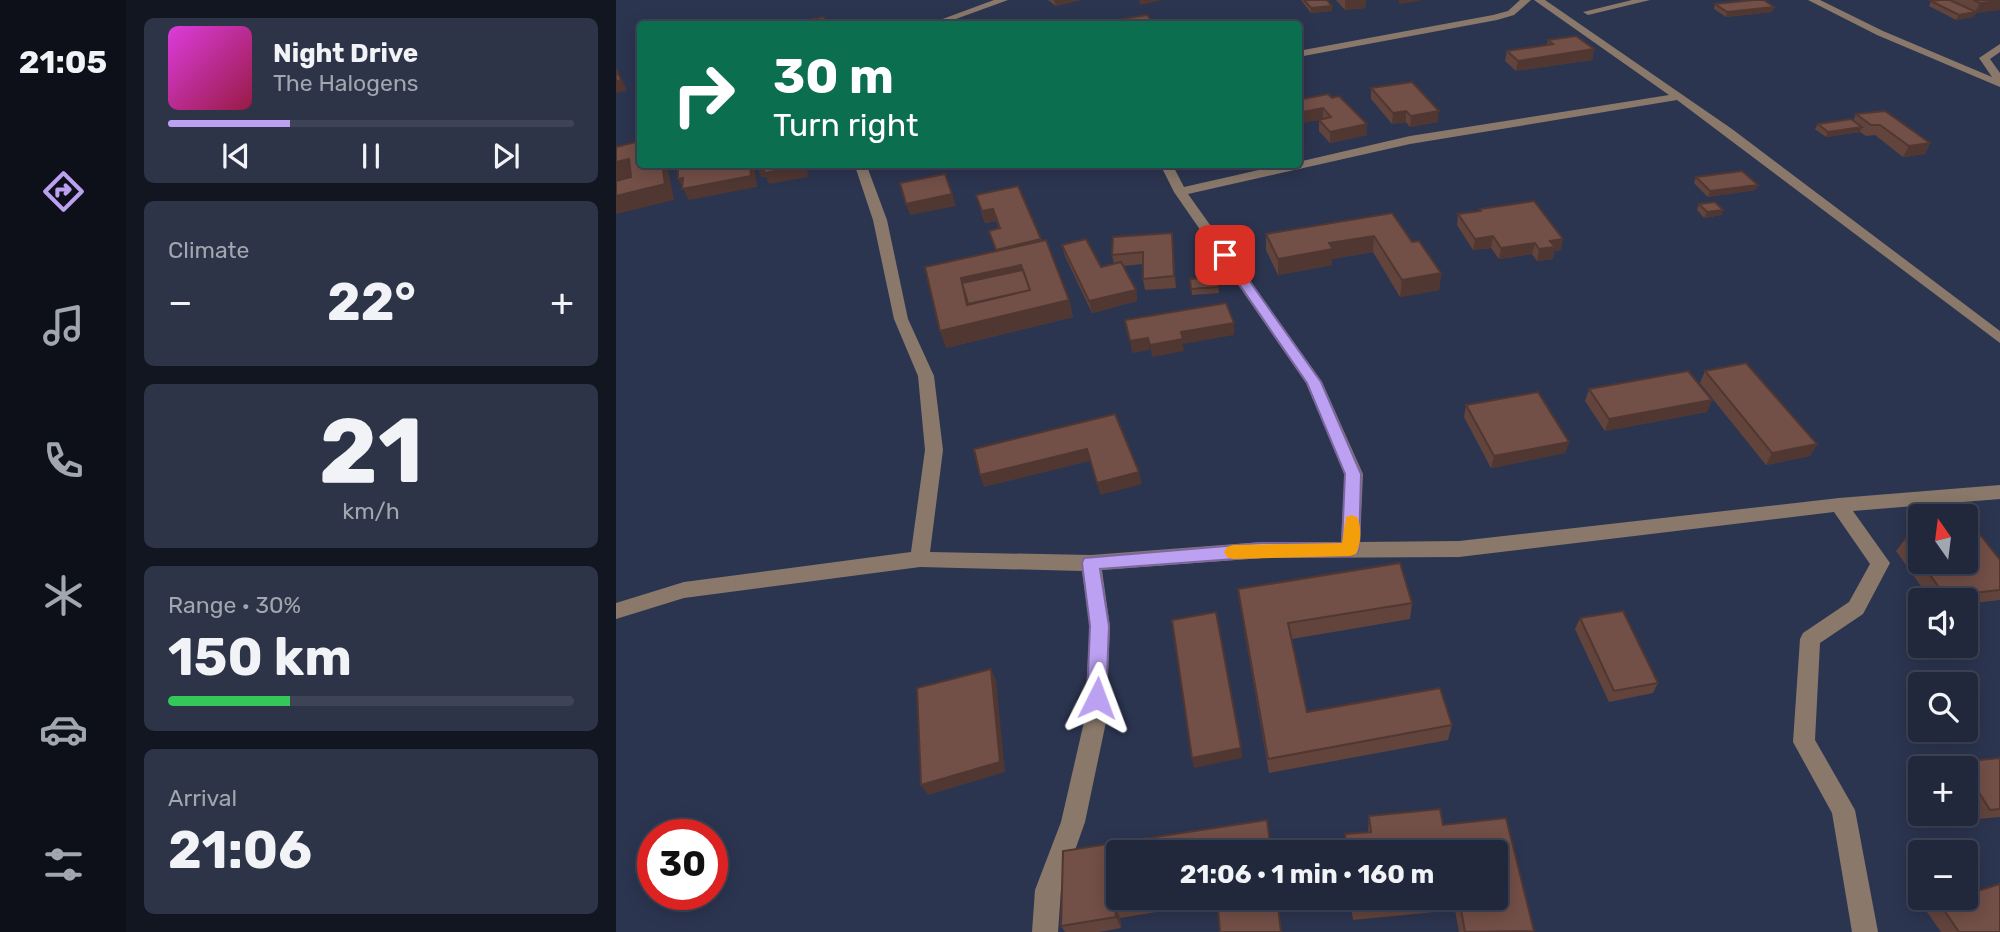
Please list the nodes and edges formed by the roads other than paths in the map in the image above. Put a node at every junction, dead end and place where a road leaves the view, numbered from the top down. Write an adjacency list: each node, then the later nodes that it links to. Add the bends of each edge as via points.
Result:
1 (1003, 0): 7 (street)
2 (1525, 0): 9 (street, via 1511,13 1494,18)
3 (1539, 0): 11 (street)
4 (1645, 0): 6 (street)
5 (1813, 0): 10 (street)
6 (1588, 12)
7 (943, 21)
8 (2000, 47): 10 (street, via 1984,58)
9 (1302, 53)
10 (2000, 83)
11 (1678, 97): 12 (street, via 1410,140); 17 (street)
12 (1302, 164)
13 (862, 168): 21 (street, via 880,220 901,319 926,376 934,450)
14 (1168, 168): 16 (street)
15 (1286, 168): 16 (street)
16 (1180, 192): 20 (street, via 1314,382 1353,474)
17 (2000, 338)
18 (2000, 492): 19 (street)
19 (1839, 505): 20 (street, via 1459,549); 25 (street, via 1880,563 1856,608 1810,639 1804,742 1843,810)
20 (1350, 550): 22 (street, via 1262,550)
21 (920, 559): 22 (street); 23 (street, via 684,590)
22 (1091, 563): 24 (street, via 1100,626 1095,722 1073,822 1048,890)
23 (616, 611)
24 (1045, 932)
25 (1865, 932)

